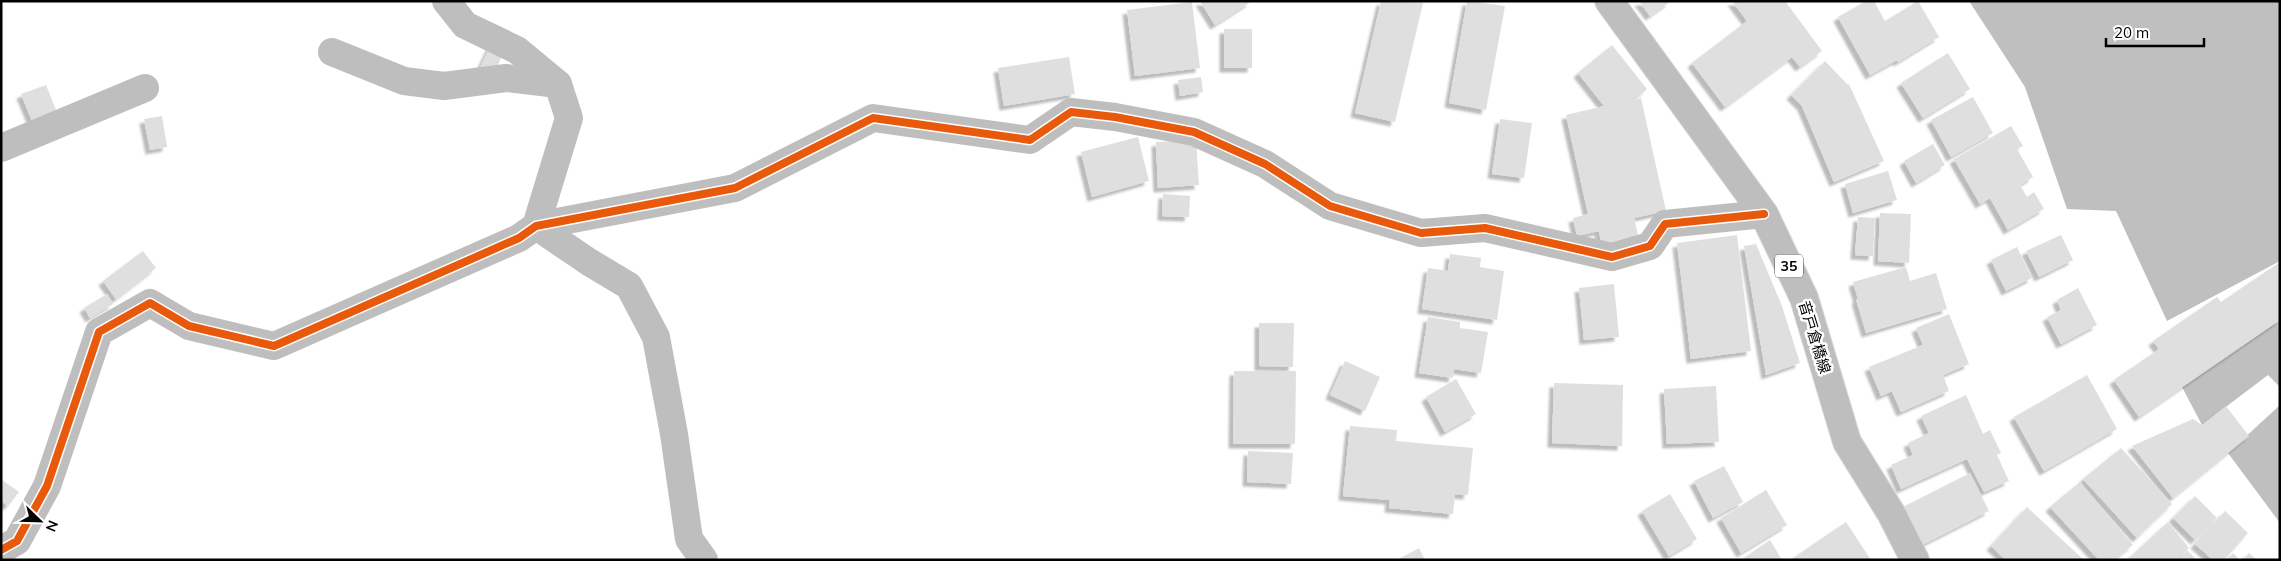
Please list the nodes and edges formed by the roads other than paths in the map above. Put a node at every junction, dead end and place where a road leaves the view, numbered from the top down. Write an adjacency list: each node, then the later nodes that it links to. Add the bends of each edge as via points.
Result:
1 (446, 1): 4 (street, via 465,25 516,50)
2 (1609, 1): 7 (street, 音戸倉橋線 / 35)
3 (332, 52): 4 (street, via 404,81 444,86 506,78)
4 (558, 84): 8 (street, via 569,118)
5 (146, 88): 6 (street)
6 (1, 148)
7 (1764, 214): 8 (street, via 1665,224 1650,246 1612,257 1485,228 1421,234 1330,206 1265,164 1194,132 1070,112 1030,140 873,118 735,188); 10 (street, 音戸倉橋線 / 35, via 1804,298 1847,442 1891,513)
8 (536, 226): 9 (street, via 519,238 274,346 188,326 150,303 99,332 47,486 16,541); 11 (street, via 629,286 656,336 689,539)
9 (1, 550)
10 (1908, 557)
11 (704, 560)

